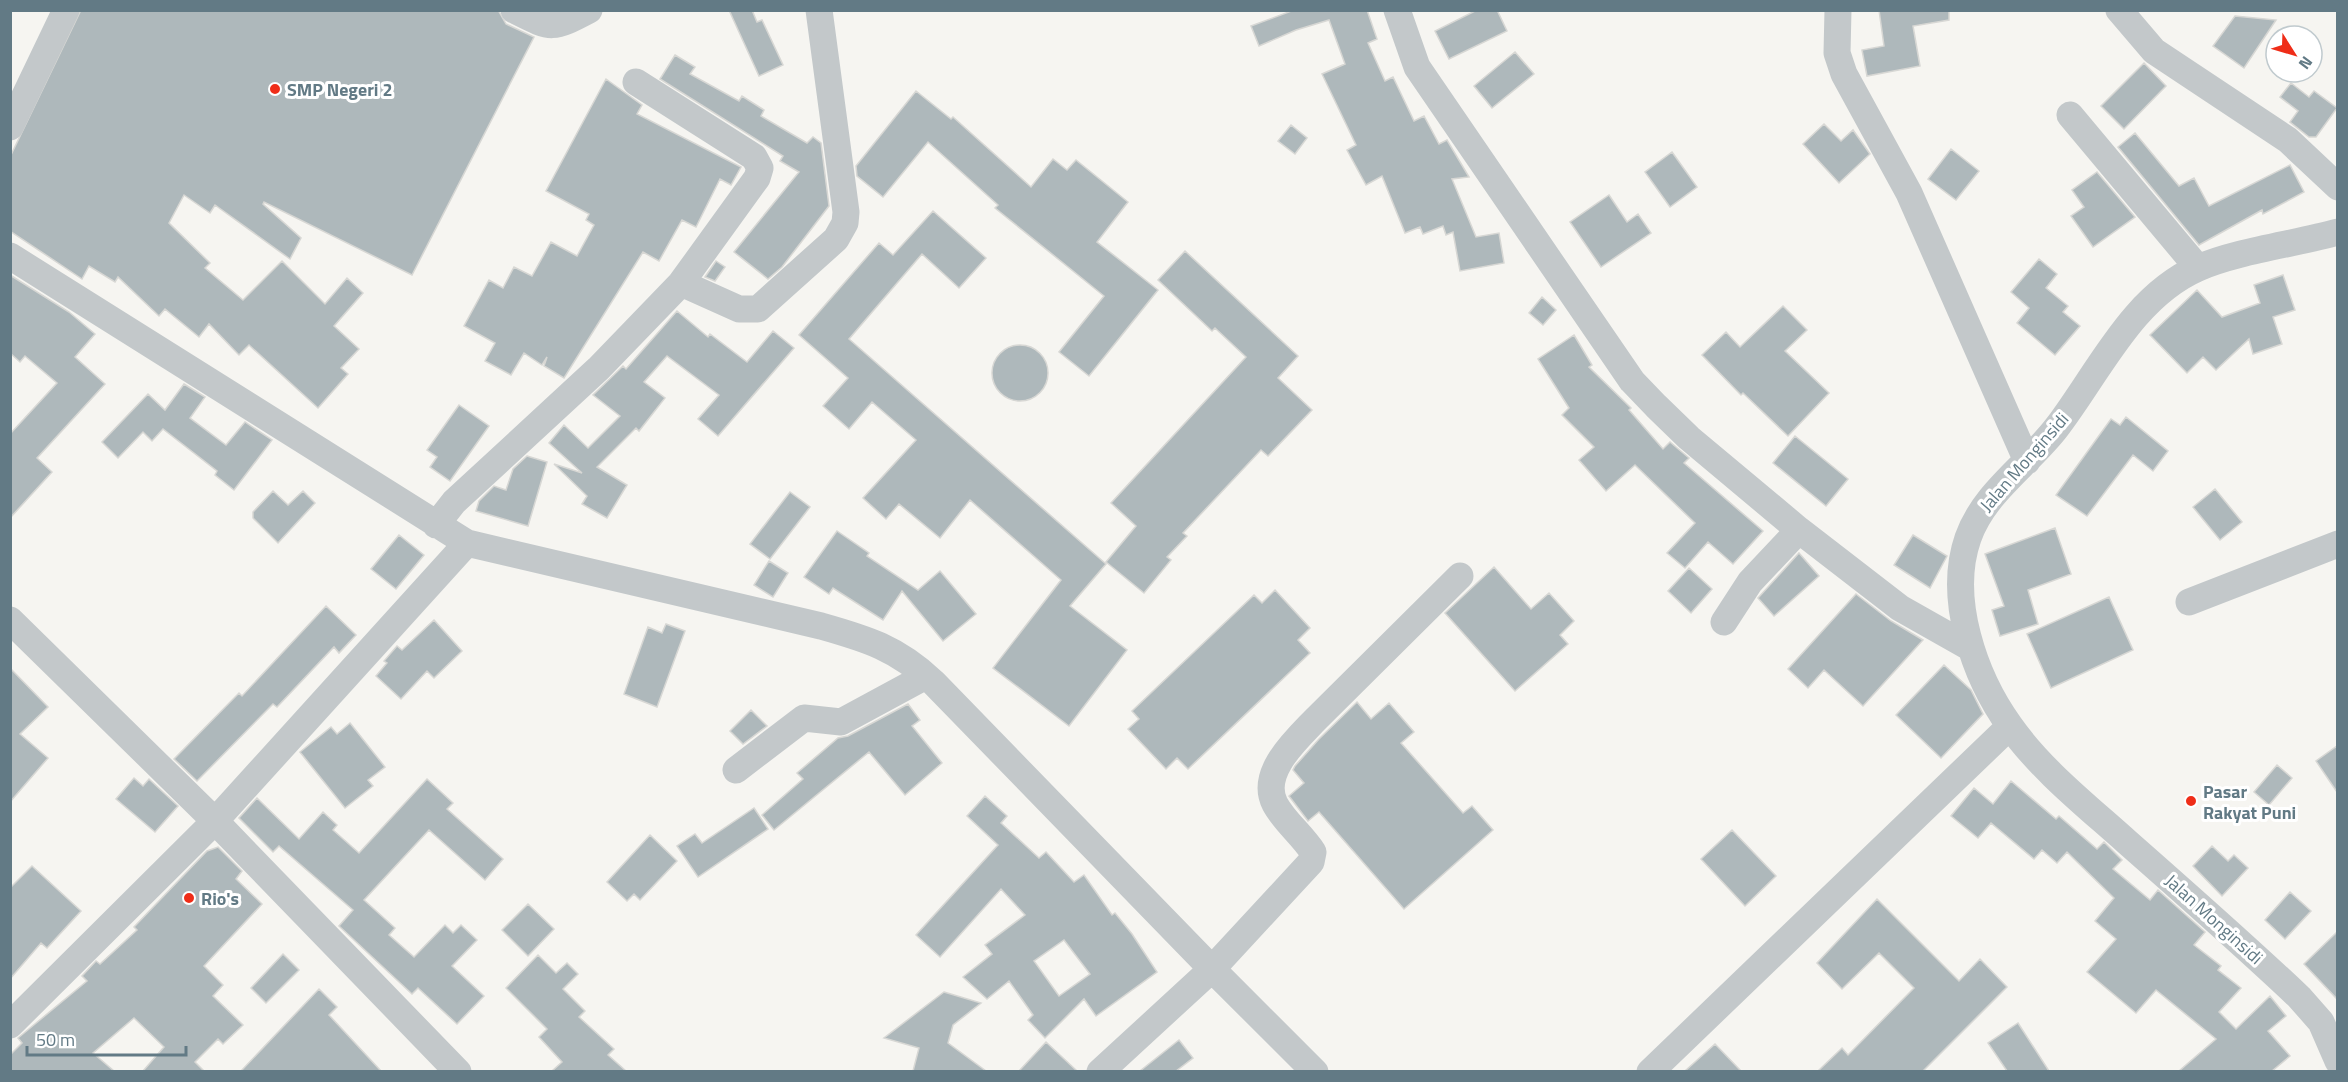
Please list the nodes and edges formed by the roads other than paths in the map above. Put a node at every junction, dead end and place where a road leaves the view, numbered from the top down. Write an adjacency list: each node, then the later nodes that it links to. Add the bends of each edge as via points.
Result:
1 (66, 10): 10 (street)
2 (514, 10): 3 (street, via 551,26)
3 (589, 10)
4 (819, 10): 15 (street, via 846,212 842,231 758,309 739,309)
5 (1397, 10): 18 (street, via 1417,67 1632,381 1689,438)
6 (1838, 10): 16 (street, via 1836,38 1844,75 1909,193)
7 (2119, 10): 11 (street, via 2154,51 2288,140)
8 (636, 82): 15 (street, via 754,158 760,168 757,178)
9 (2070, 115): 14 (street)
10 (10, 127)
11 (2337, 187)
12 (2337, 232): 14 (street, Jalan Monginsidi)
13 (10, 256): 17 (street)
14 (2198, 268): 16 (street, Jalan Monginsidi, via 2139,312 2056,428)
15 (681, 282): 17 (street, via 598,369 454,502)
16 (2027, 460): 25 (street, Jalan Monginsidi, via 1982,507 1968,538 1961,566)
17 (436, 525): 19 (street)
18 (1800, 530): 24 (street, via 1750,582); 25 (street, via 1900,608)
19 (467, 543): 26 (street, via 874,641); 29 (street)
20 (2337, 544): 22 (street)
21 (1460, 576): 30 (street, via 1315,720 1276,768 1270,788 1275,803 1308,845 1313,858)
22 (2189, 602)
23 (10, 620): 29 (street)
24 (1724, 622)
25 (1970, 647): 27 (street, Jalan Monginsidi)
26 (926, 676): 28 (street, via 841,722 804,718); 30 (street)
27 (2010, 726): 32 (street, Jalan Monginsidi, via 2063,785 2299,997 2321,1022); 36 (street)
28 (736, 770)
29 (215, 821): 31 (street); 33 (street)
30 (1212, 969): 34 (street); 35 (street)
31 (10, 1025)
32 (2337, 1061)
33 (458, 1071)
34 (1100, 1071)
35 (1315, 1071)
36 (1650, 1071)

